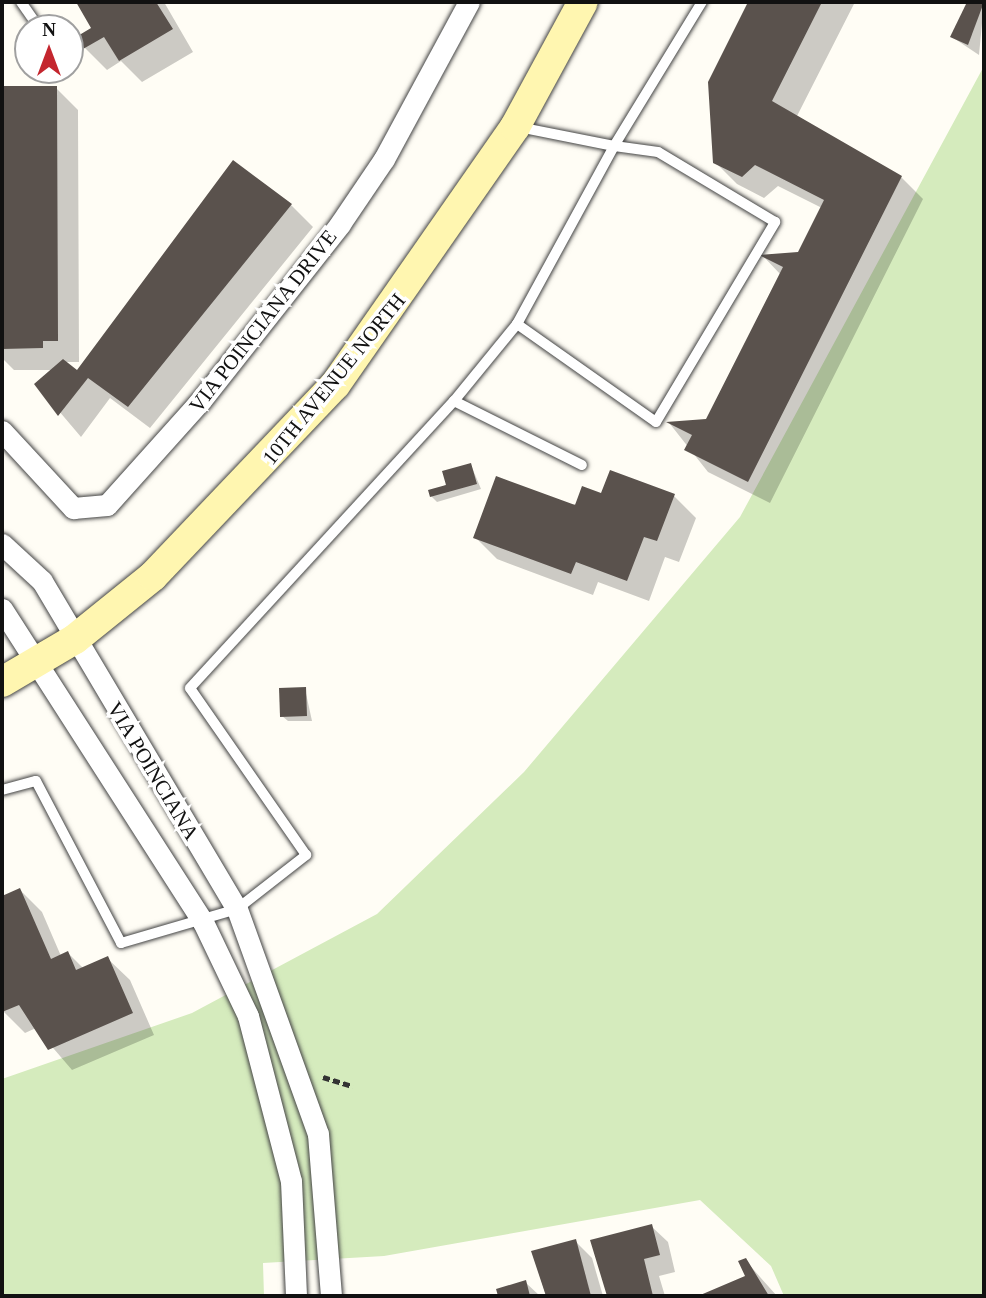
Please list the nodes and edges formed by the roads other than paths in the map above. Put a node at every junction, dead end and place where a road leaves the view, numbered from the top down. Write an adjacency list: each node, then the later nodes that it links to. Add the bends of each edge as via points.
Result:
1 (469, 2): 8 (street, VIA POINCIANA DRIVE, via 384,159 340,225 202,400 107,505 73,508)
2 (583, 2): 4 (street, 10TH AVENUE NORTH)
3 (702, 2): 5 (lane)
4 (515, 127): 5 (lane); 12 (street, 10TH AVENUE NORTH, via 401,298 288,440 163,567)
5 (614, 146): 6 (lane); 6 (lane, via 658,152 775,222 656,422)
6 (517, 324): 7 (lane)
7 (454, 401): 9 (lane); 16 (lane, via 190,688 306,855)
8 (2, 431)
9 (582, 465)
10 (2, 544): 12 (street, VIA POINCIANA, via 42,581)
11 (2, 609): 13 (street, VIA POINCIANA)
12 (75, 639): 13 (street, 10TH AVENUE NORTH); 16 (street, VIA POINCIANA)
13 (36, 662): 14 (street, 10TH AVENUE NORTH); 17 (street, VIA POINCIANA)
14 (2, 682)
15 (2, 790): 17 (lane, via 37,780 121,943)
16 (237, 909): 17 (lane); 18 (street, VIA POINCIANA)
17 (202, 922): 19 (street, VIA POINCIANA)
18 (277, 1016): 19 (street); 21 (street, VIA POINCIANA, via 318,1134)
19 (252, 1029): 20 (street, VIA POINCIANA, via 291,1181)
20 (296, 1296)
21 (331, 1296)

